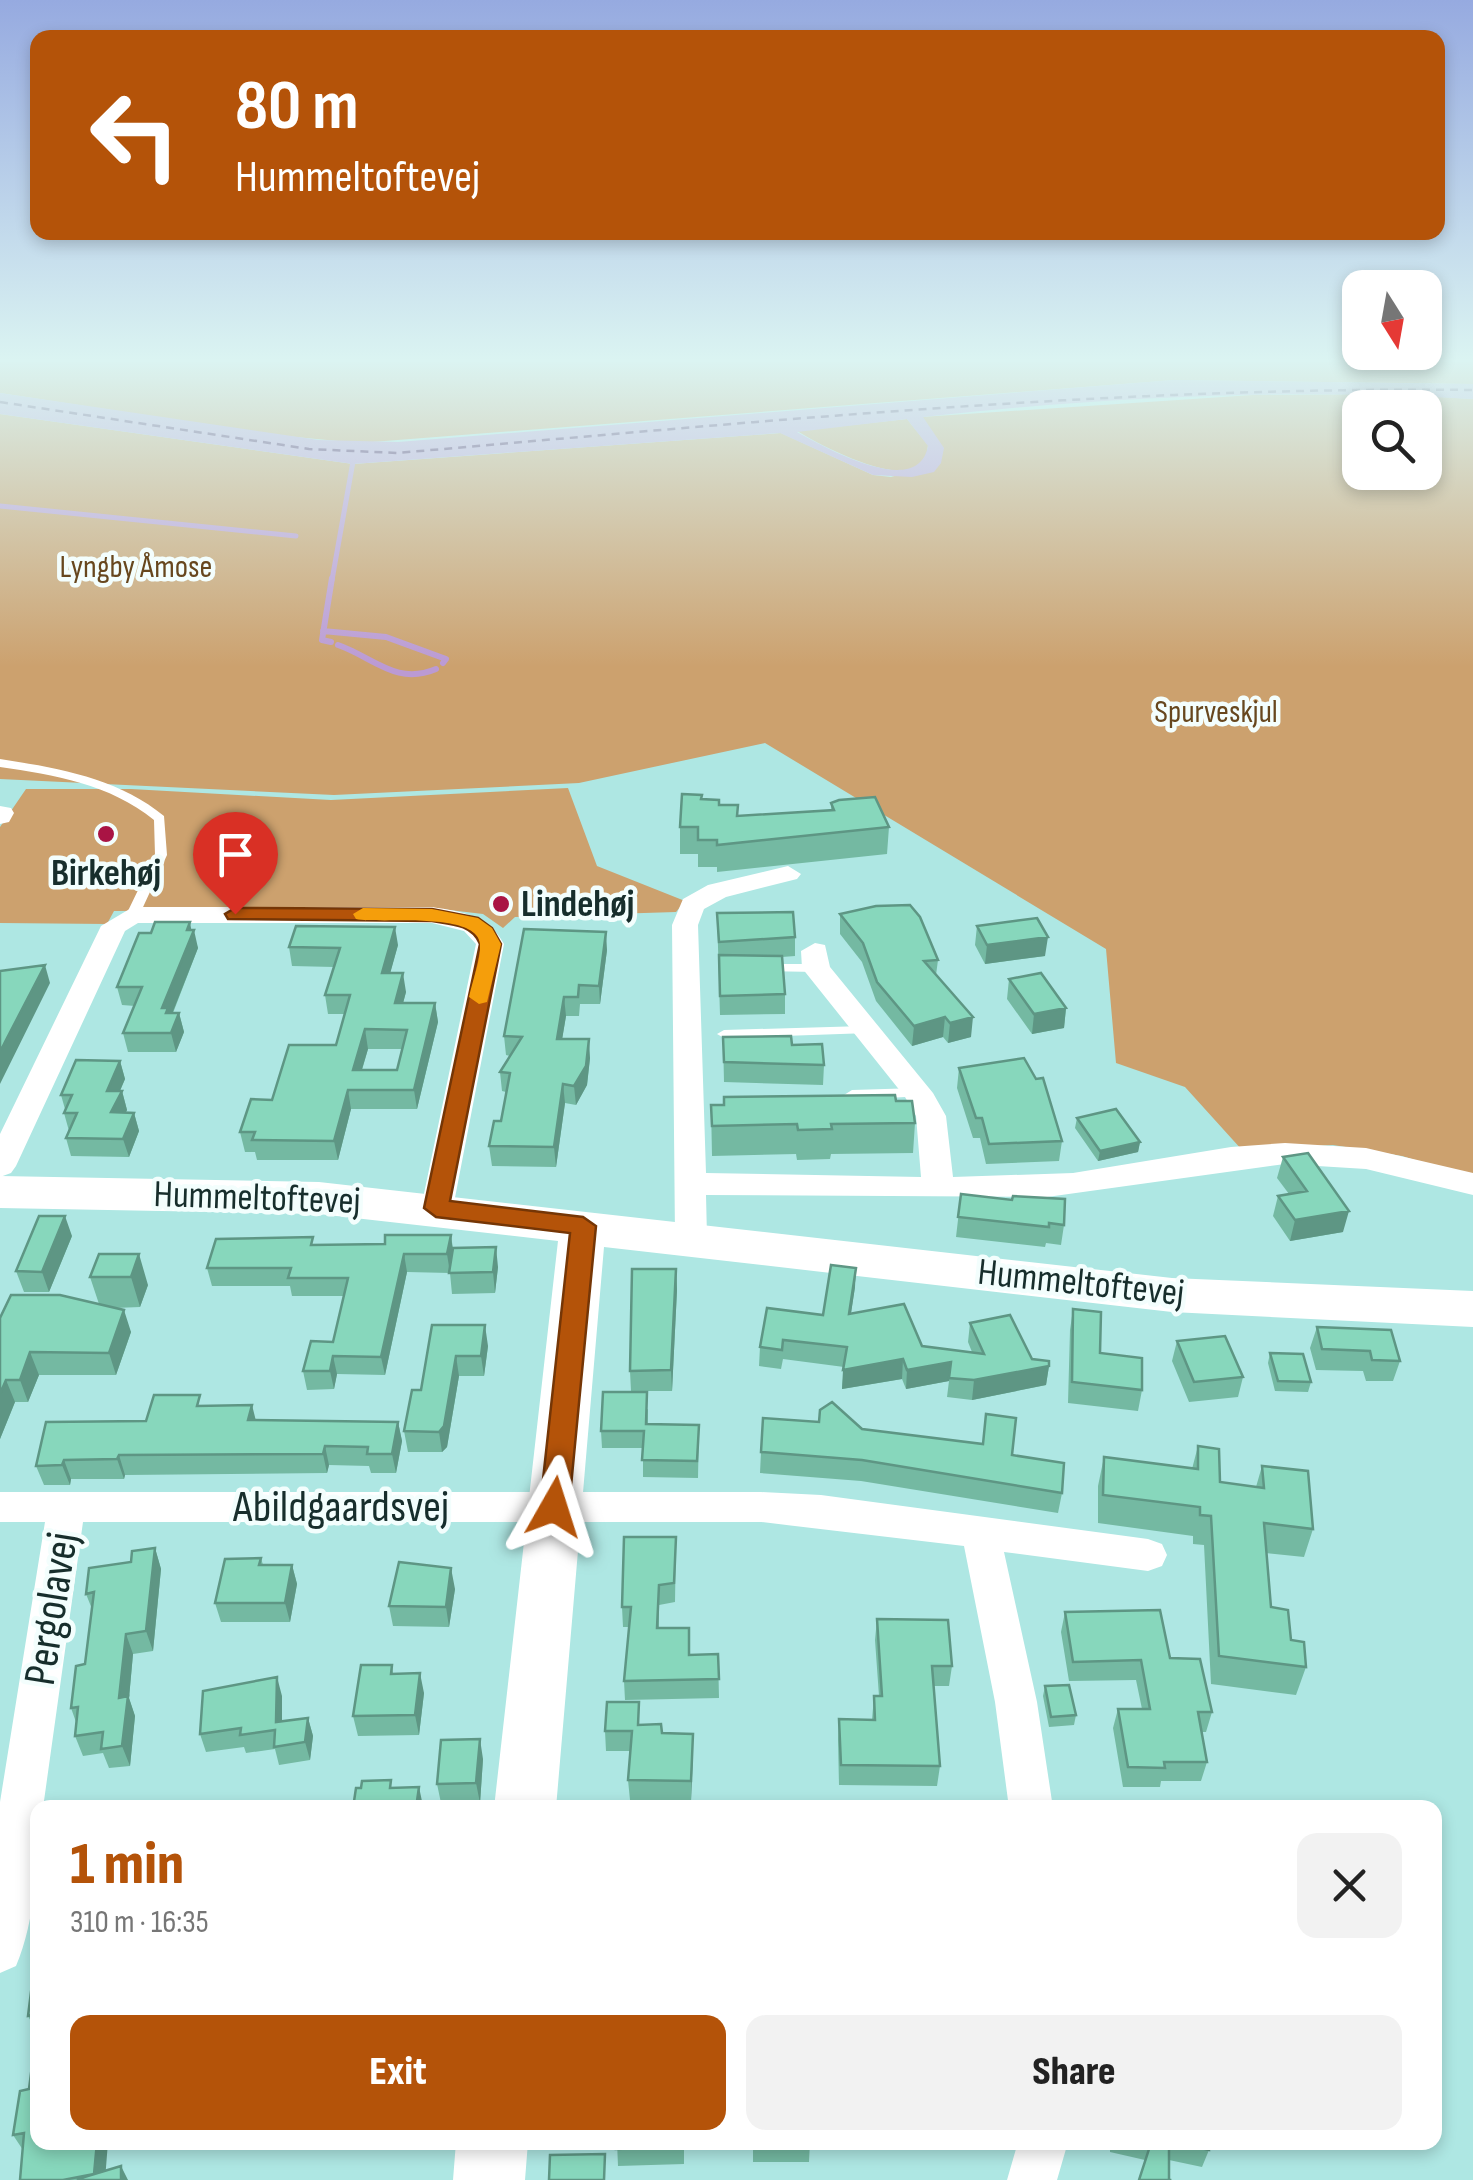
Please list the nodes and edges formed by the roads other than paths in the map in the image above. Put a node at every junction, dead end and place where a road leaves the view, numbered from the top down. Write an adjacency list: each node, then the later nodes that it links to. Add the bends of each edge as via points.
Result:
1 (0, 764): 3 (lane, via 55,771 146,805 160,819 161,855)
2 (788, 874): 11 (street, via 717,892 692,905 685,925)
3 (134, 915): 10 (street, via 114,926); 15 (street, via 432,915 485,932 490,944)
4 (815, 959): 5 (lane); 6 (street)
5 (741, 968)
6 (864, 1030): 7 (lane); 8 (street)
7 (724, 1034)
8 (918, 1094): 9 (lane); 13 (street, via 931,1116)
9 (842, 1096)
10 (0, 1166)
11 (690, 1184): 13 (street); 17 (street)
12 (1473, 1184): 13 (street, via 1363,1156 1310,1154 1256,1155 1048,1186)
13 (938, 1185)
14 (0, 1192): 15 (street, Hummeltoftevej, via 230,1193)
15 (436, 1208): 16 (street, Hummeltoftevej)
16 (583, 1226): 17 (street, Hummeltoftevej); 21 (street)
17 (691, 1237): 18 (street, Hummeltoftevej, via 1172,1295)
18 (1473, 1310)
19 (69, 1506): 20 (street, Abildgaardsvej); 21 (street, Abildgaardsvej); 26 (street, Pergolavej)
20 (0, 1507)
21 (554, 1507): 22 (street, Abildgaardsvej, via 821,1510); 24 (street)
22 (981, 1534): 23 (street, Abildgaardsvej); 25 (street)
23 (1148, 1556)
24 (526, 1800)
25 (1030, 1800)
26 (0, 1950)
27 (491, 2150): 29 (street)
28 (1041, 2150): 30 (street)
29 (489, 2180)
30 (1032, 2180)

